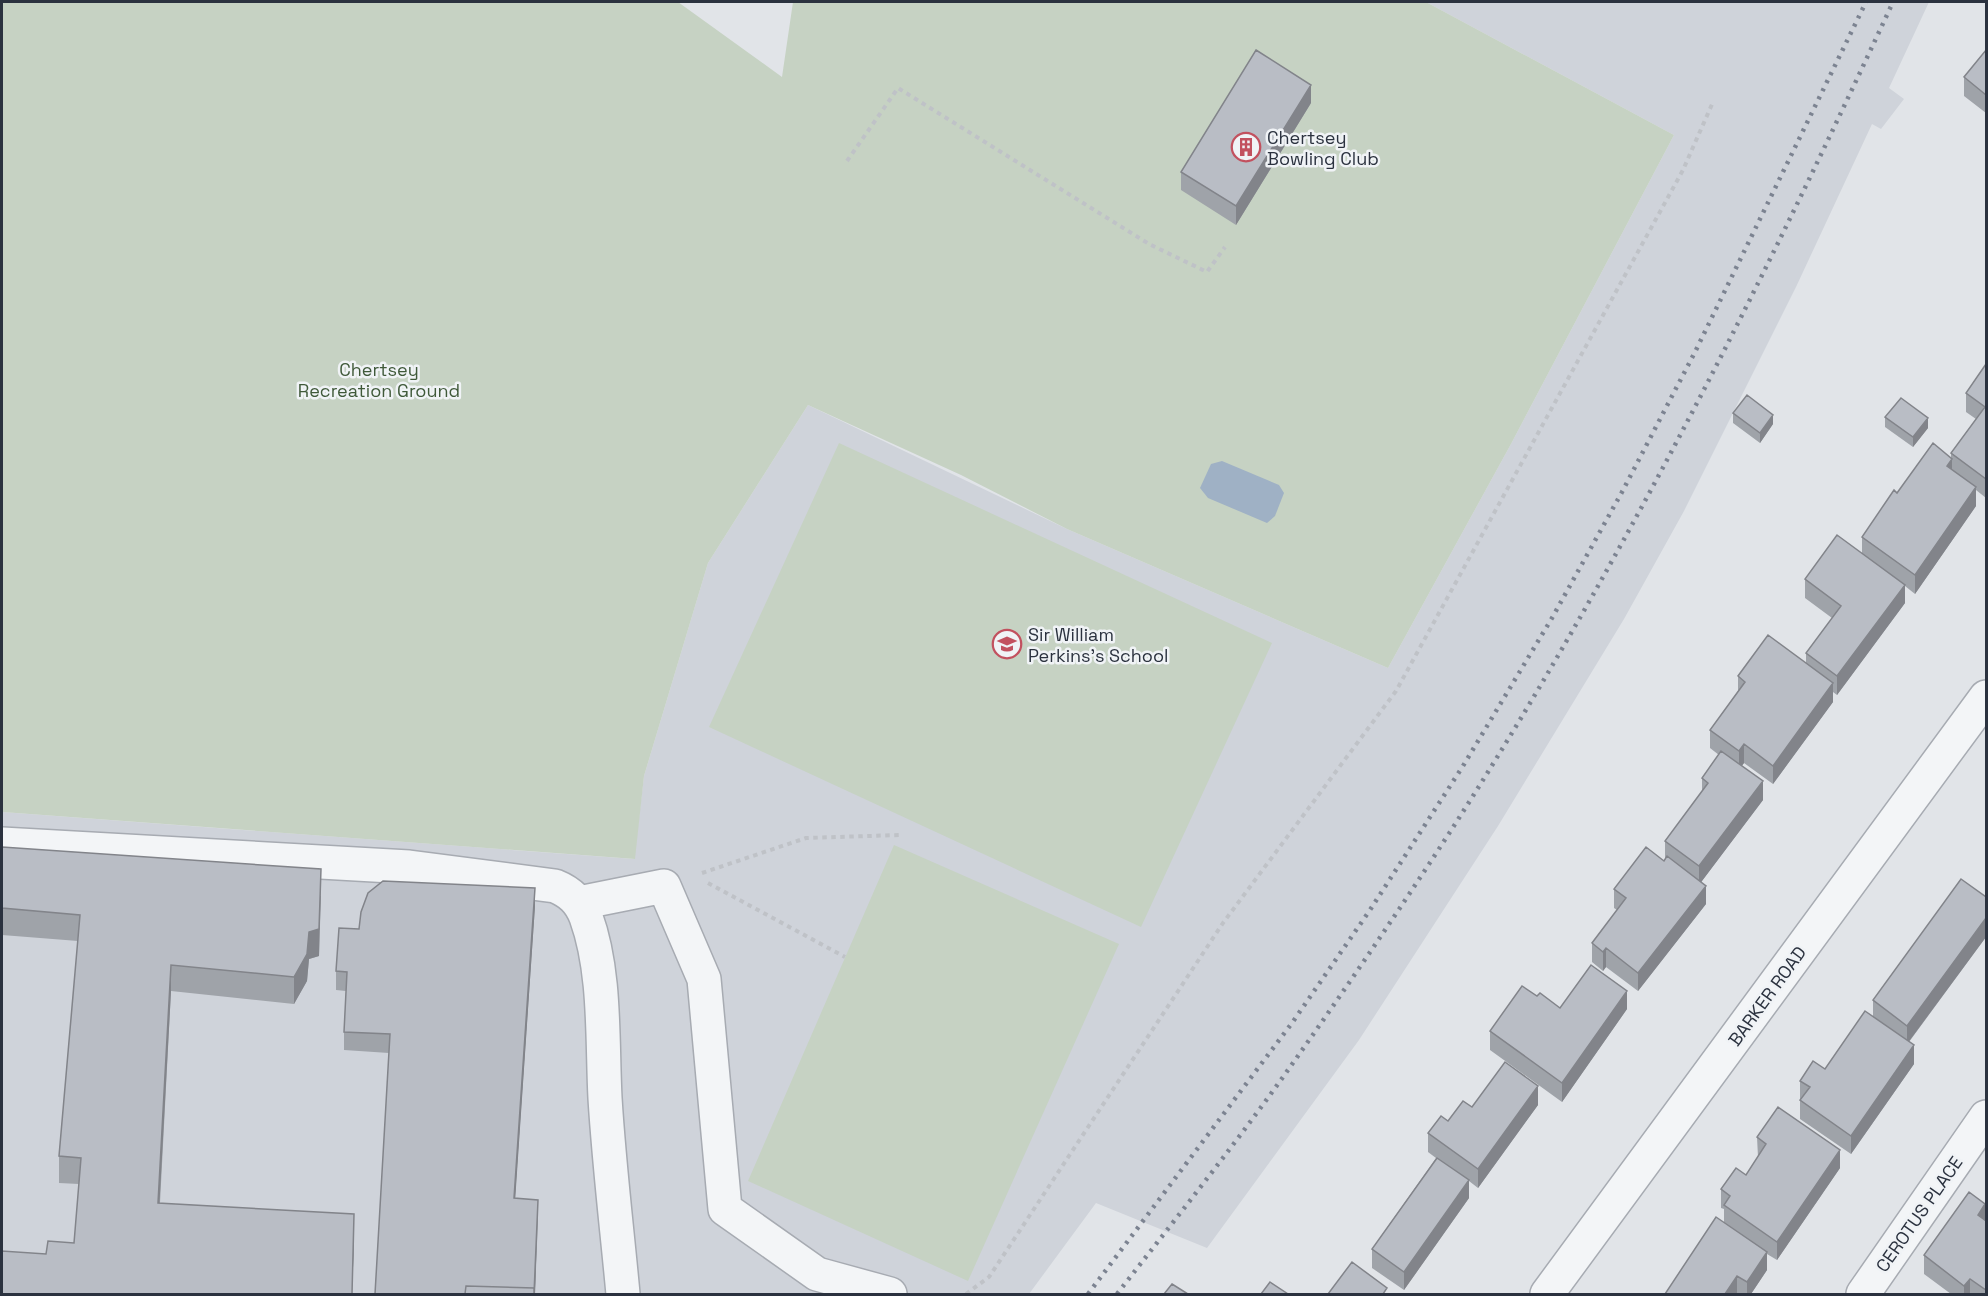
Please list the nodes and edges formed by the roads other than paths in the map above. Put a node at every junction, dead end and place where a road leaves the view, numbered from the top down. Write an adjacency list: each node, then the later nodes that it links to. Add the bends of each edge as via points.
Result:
1 (1981, 711): 7 (street, BARKER ROAD)
2 (2, 844): 3 (street, via 409,867 555,886)
3 (579, 903): 5 (street, via 599,973 605,1099); 6 (street, via 679,881 704,979 725,1209 817,1274)
4 (1982, 1132): 8 (street, CEROTUS PLACE)
5 (623, 1294)
6 (890, 1294)
7 (1547, 1294)
8 (1863, 1294)

